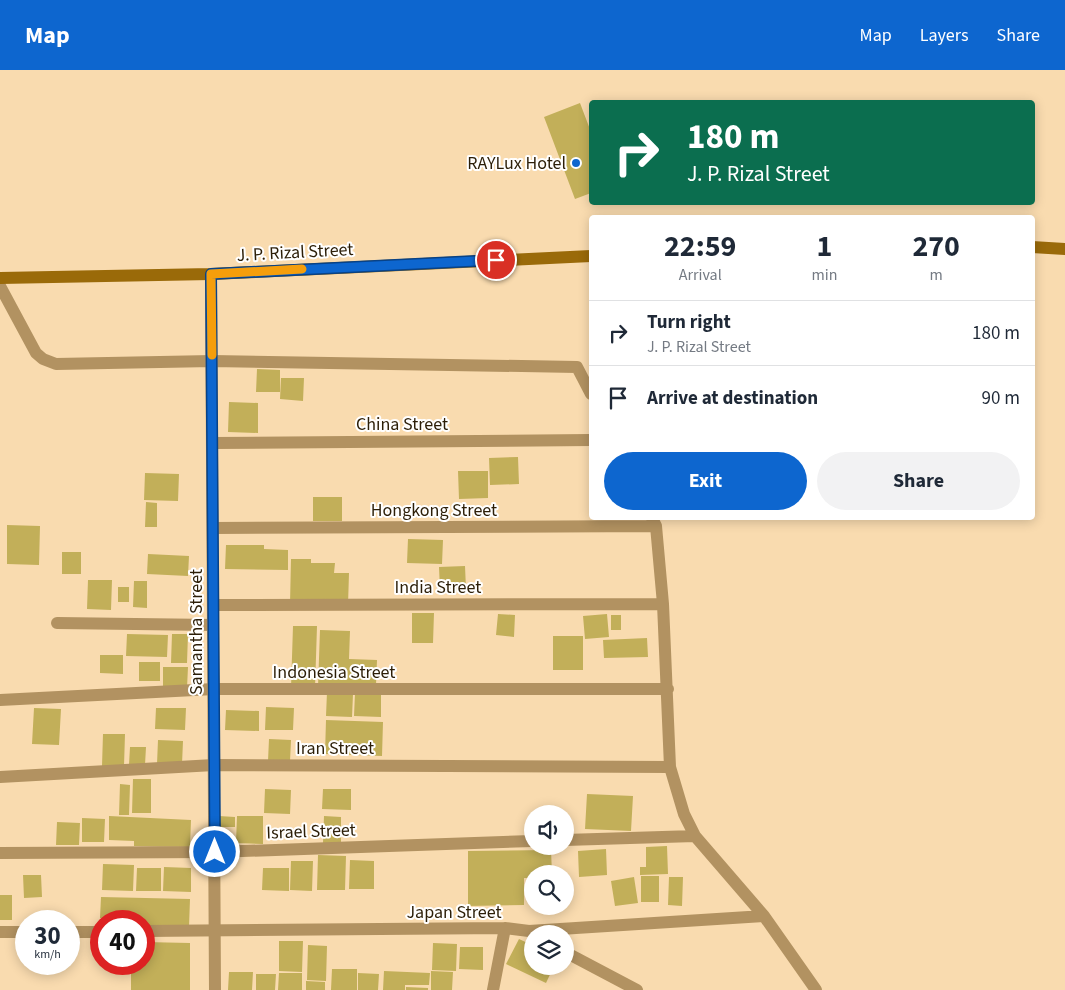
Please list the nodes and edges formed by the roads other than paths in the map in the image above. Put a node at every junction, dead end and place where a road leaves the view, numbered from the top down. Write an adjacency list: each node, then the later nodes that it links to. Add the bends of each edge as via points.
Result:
1 (1035, 247): 2 (main road)
2 (1065, 249)
3 (589, 256): 4 (main road, J. P. Rizal Street)
4 (211, 274): 5 (main road, J. P. Rizal Street); 7 (street, Samantha Street)
5 (0, 278)
6 (0, 286): 7 (street, via 36,352 56,364)
7 (212, 361): 8 (street, via 577,367); 10 (street, Samantha Street)
8 (589, 390)
9 (589, 440): 10 (street, China Street)
10 (212, 443): 12 (street, Samantha Street)
11 (654, 522): 12 (street, Hongkong Street); 13 (street)
12 (213, 528): 14 (street, Samantha Street)
13 (663, 604): 14 (street, India Street); 18 (street)
14 (213, 605): 16 (street, Samantha Street)
15 (57, 623): 16 (street)
16 (213, 625): 17 (street, Samantha Street)
17 (214, 689): 18 (street, Indonesia Street); 19 (street, Indonesia Street); 20 (street, Samantha Street)
18 (668, 689): 21 (street)
19 (0, 700)
20 (214, 764): 21 (street, Iran Street); 22 (street, Iran Street); 26 (street, Samantha Street)
21 (670, 767): 23 (street, via 684,814)
22 (0, 777)
23 (695, 836): 24 (street); 28 (street)
24 (574, 840)
25 (524, 841): 26 (street, Israel Street)
26 (215, 852): 27 (street, Israel Street); 32 (street, Samantha Street)
27 (0, 853)
28 (764, 916): 30 (street, Japan Street); 40 (street)
29 (505, 928): 32 (street, Japan Street); 35 (street, Japan Street); 38 (street)
30 (574, 930)
31 (155, 931): 32 (street, Japan Street)
32 (215, 931): 37 (street, Samantha Street)
33 (0, 932): 34 (street)
34 (15, 932)
35 (524, 932)
36 (574, 957): 39 (street)
37 (215, 990)
38 (493, 990)
39 (637, 990)
40 (816, 990)

